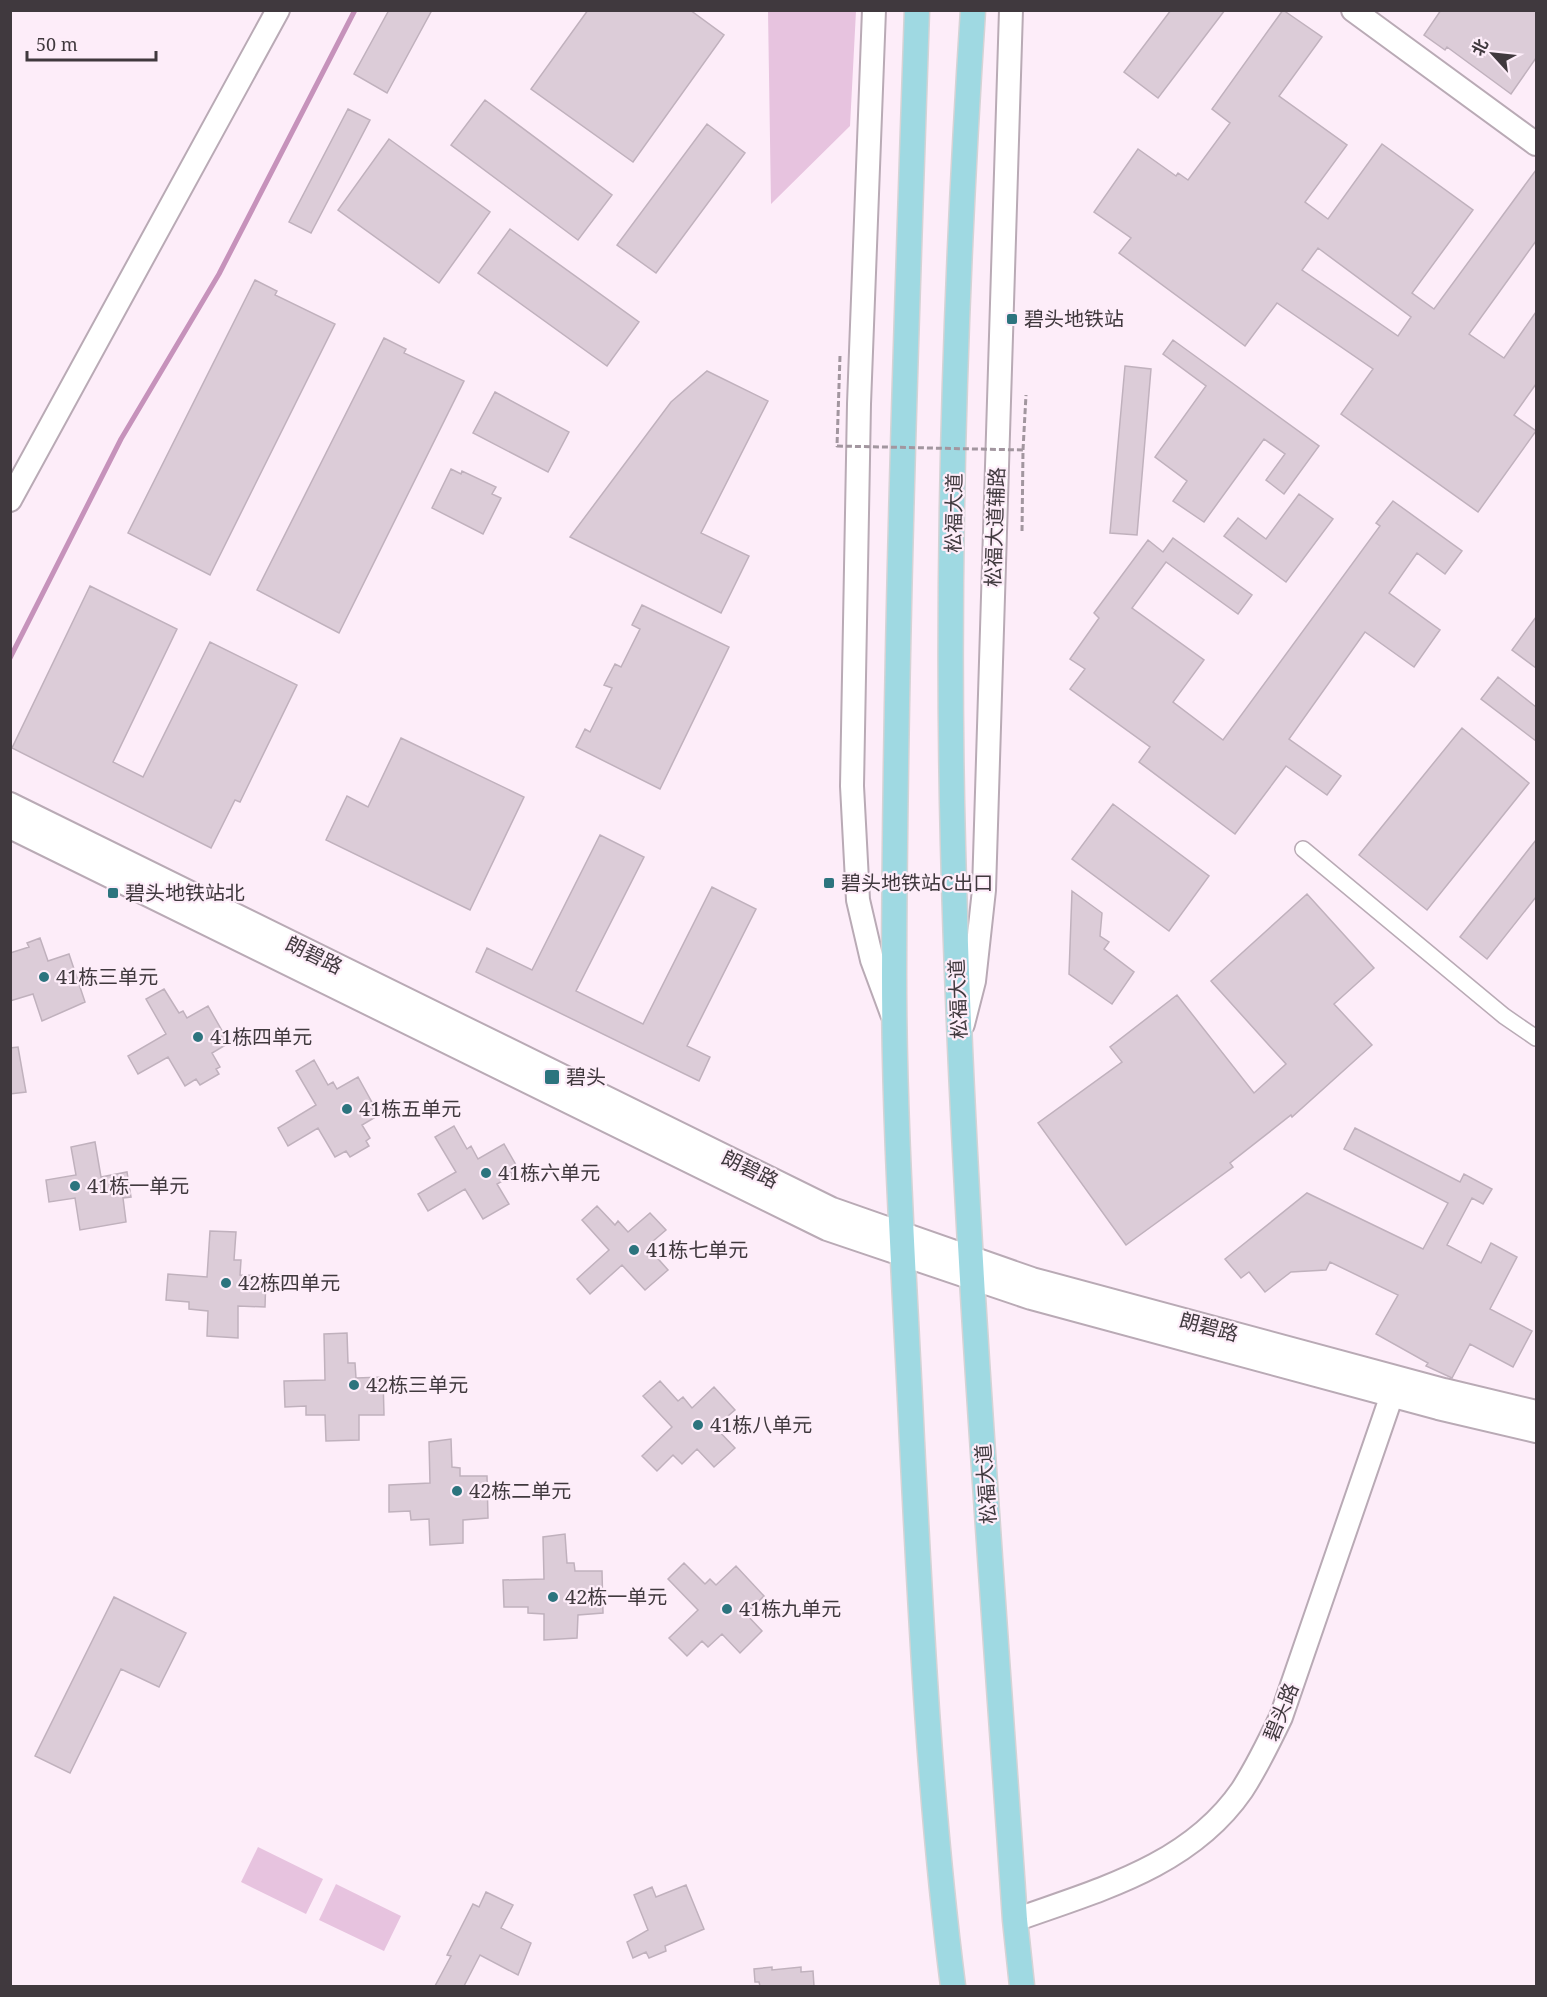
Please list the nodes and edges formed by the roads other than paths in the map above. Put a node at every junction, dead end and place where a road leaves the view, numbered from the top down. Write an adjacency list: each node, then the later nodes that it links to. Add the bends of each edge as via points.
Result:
1 (278, 10): 10 (street)
2 (874, 10): 14 (street, via 859,404 852,786 858,900 872,960)
3 (917, 10): 14 (main road, via 906,348)
4 (974, 10): 8 (main road, 松福大道)
5 (988, 10): 8 (main road)
6 (1011, 10): 16 (street, 松福大道辅路, via 984,890 974,981)
7 (1353, 10): 9 (street)
8 (969, 79): 16 (main road, 松福大道, via 952,612)
9 (1536, 144)
10 (10, 500)
11 (10, 804): 17 (street, 朗碧路)
12 (10, 827): 17 (street, 朗碧路, via 827,1229)
13 (1303, 849): 15 (street, via 1504,1016)
14 (896, 1025): 17 (main road)
15 (1536, 1038)
16 (959, 1041): 18 (main road, 松福大道)
17 (902, 1244): 18 (street, 朗碧路); 23 (main road, via 921,1620)
18 (972, 1268): 19 (street, 朗碧路, via 1031,1298); 22 (main road, 松福大道)
19 (1395, 1387): 20 (street, 朗碧路); 21 (street, 朗碧路); 22 (street, 碧头路, via 1281,1717 1241,1792 1185,1849 1134,1877)
20 (1536, 1412)
21 (1536, 1431)
22 (1015, 1920): 24 (main road, 松福大道)
23 (953, 1986)
24 (1022, 1986)

